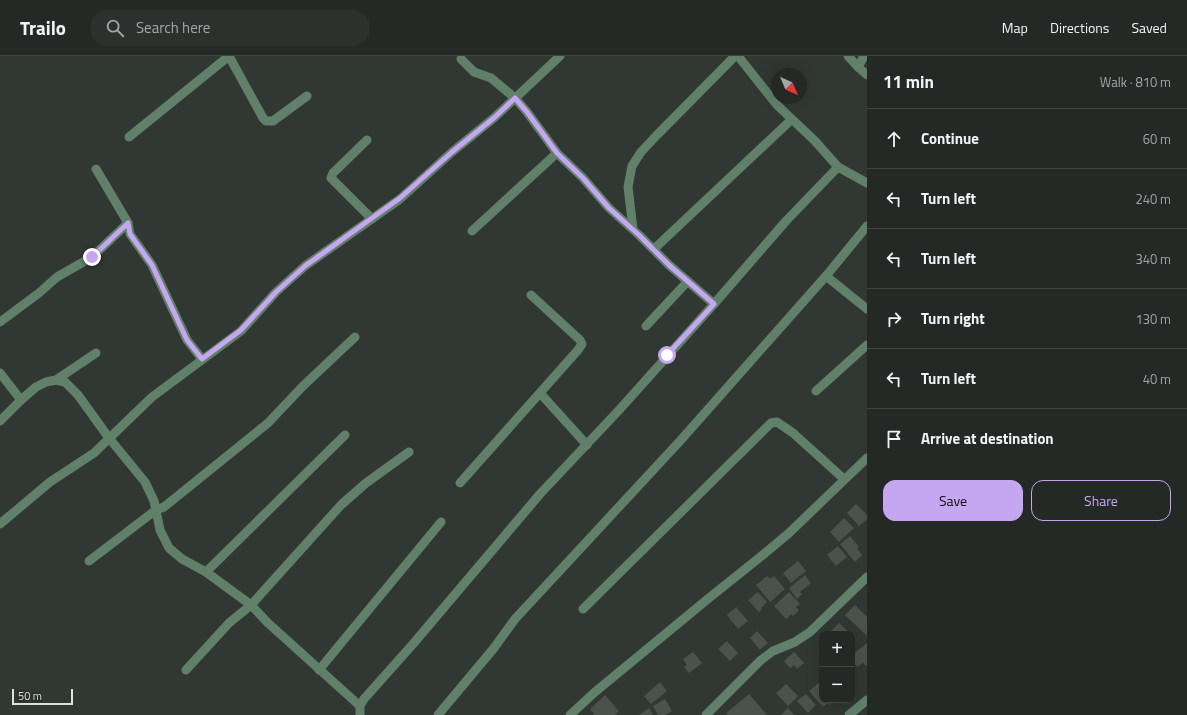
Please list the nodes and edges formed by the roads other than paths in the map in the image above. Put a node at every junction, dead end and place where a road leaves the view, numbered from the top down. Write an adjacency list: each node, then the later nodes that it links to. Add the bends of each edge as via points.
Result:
1 (229, 56): 9 (street, via 266,121 273,121); 12 (street)
2 (560, 56): 10 (street)
3 (737, 56): 11 (street); 21 (street, via 641,152 632,166 628,187)
4 (848, 56): 7 (street)
5 (864, 56): 7 (street)
6 (461, 59): 10 (street, via 474,72 491,78)
7 (858, 67): 8 (street)
8 (867, 74)
9 (307, 96)
10 (515, 98): 14 (street); 18 (street, via 400,198)
11 (791, 120): 15 (street, via 815,141); 23 (street)
12 (129, 137)
13 (367, 140): 18 (street, via 331,178)
14 (557, 153): 21 (street, via 609,208); 22 (street)
15 (838, 167): 17 (street); 27 (street, via 786,221)
16 (96, 169): 19 (street)
17 (867, 183)
18 (372, 219): 34 (street, via 305,266 276,292 241,330)
19 (128, 223): 29 (street, via 92,257 58,277); 34 (street, via 130,234 152,265 187,340)
20 (867, 226): 24 (street)
21 (633, 229): 23 (street)
22 (472, 231)
23 (654, 249): 25 (street)
24 (826, 276): 28 (street); 60 (street, via 680,441 515,619)
25 (688, 281): 27 (street); 30 (street)
26 (531, 296): 38 (street, via 582,344)
27 (714, 304): 43 (street)
28 (867, 309)
29 (0, 322)
30 (646, 326)
31 (354, 337): 48 (street, via 268,423 164,507)
32 (867, 345): 37 (street)
33 (96, 353): 36 (street)
34 (202, 359): 42 (street, via 152,397)
35 (0, 373): 39 (street)
36 (56, 380): 39 (street, via 36,387); 42 (street, via 65,382 78,395)
37 (816, 390)
38 (540, 393): 43 (street); 47 (street)
39 (21, 400): 40 (street)
40 (0, 421)
41 (345, 435): 52 (street)
42 (109, 438): 48 (street, via 144,482); 50 (street, via 94,453 50,482)
43 (587, 445): 59 (street, via 535,500 364,699)
44 (409, 452): 54 (street, via 366,483 342,505)
45 (867, 458): 46 (street)
46 (844, 479): 55 (street, via 793,433 777,422 772,423); 61 (street, via 789,533)
47 (460, 483)
48 (156, 510): 51 (street); 52 (street, via 160,530 169,548 182,559)
49 (441, 522): 57 (street)
50 (0, 524)
51 (89, 561)
52 (206, 572): 54 (street)
53 (867, 577): 62 (street, via 810,632 761,660)
54 (251, 605): 56 (street, via 229,623); 57 (street)
55 (583, 609)
56 (186, 670)
57 (319, 670): 59 (street)
58 (867, 700): 63 (street)
59 (360, 711)
60 (438, 715)
61 (570, 715)
62 (706, 715)
63 (849, 715)

